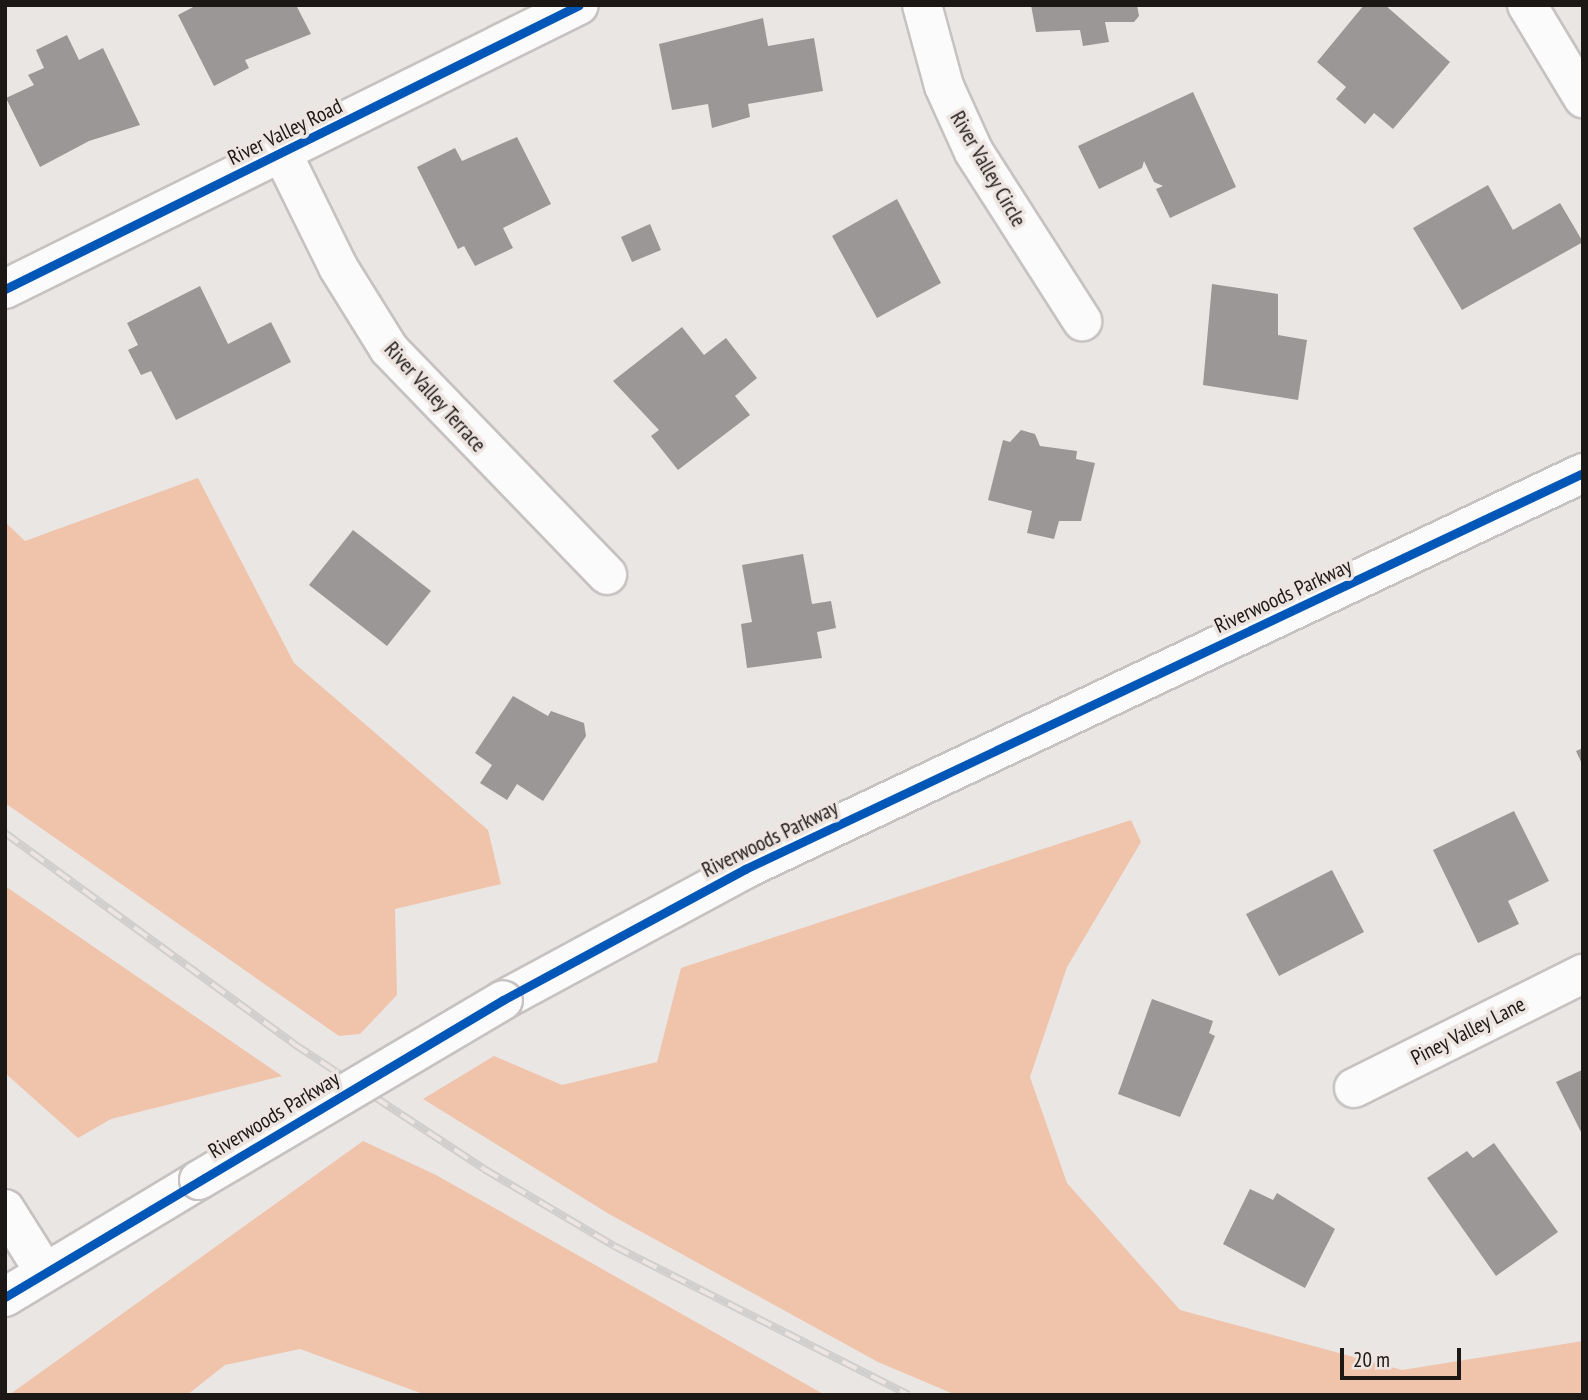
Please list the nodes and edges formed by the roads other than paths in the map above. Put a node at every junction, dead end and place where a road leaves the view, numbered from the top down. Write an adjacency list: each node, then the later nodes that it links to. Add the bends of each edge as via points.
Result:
1 (579, 5): 5 (street, River Valley Road)
2 (922, 5): 7 (street, River Valley Circle, via 964,132)
3 (1527, 5): 4 (street)
4 (1583, 98)
5 (282, 153): 6 (street, River Valley Road); 9 (street, River Valley Terrace, via 338,267 388,349)
6 (5, 289)
7 (1082, 321)
8 (1583, 473): 13 (street, Riverwoods Parkway, bridge, via 745,869 503,1000)
9 (607, 575)
10 (1583, 974): 11 (street, Piney Valley Lane)
11 (1354, 1088)
12 (5, 1209): 13 (street)
13 (44, 1271): 14 (street, Riverwoods Parkway)
14 (5, 1297)

